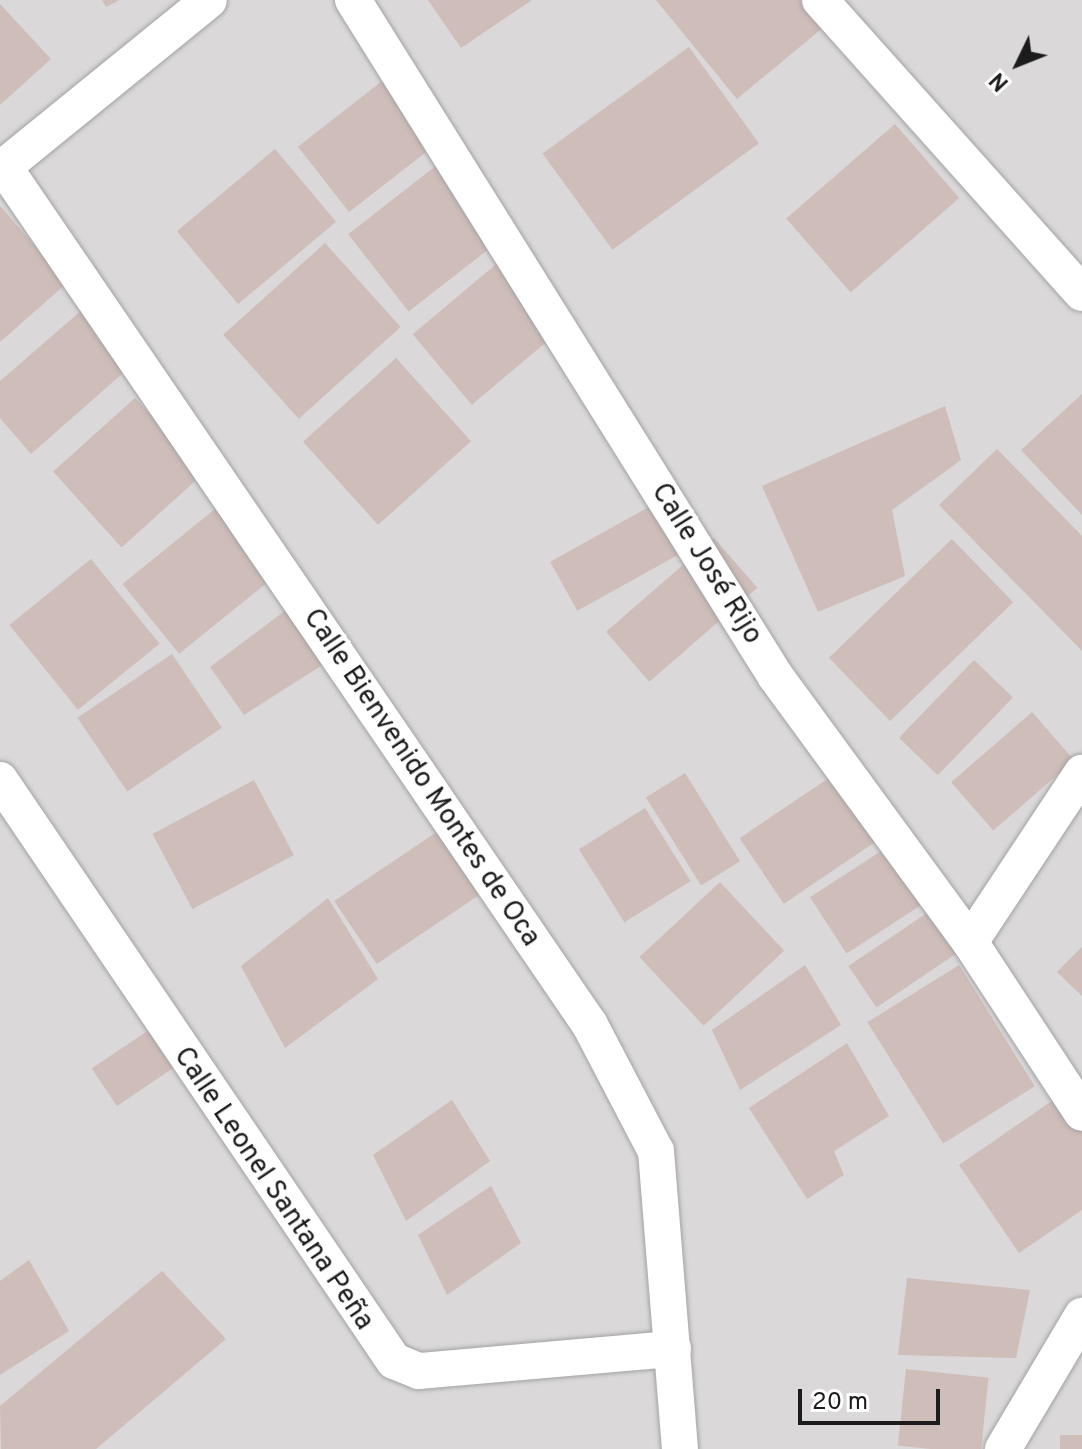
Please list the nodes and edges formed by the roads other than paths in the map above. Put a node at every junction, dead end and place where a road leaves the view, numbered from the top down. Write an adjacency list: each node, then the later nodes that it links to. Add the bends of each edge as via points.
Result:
1 (209, 0): 4 (street)
2 (353, 0): 8 (street, Calle José Rijo, via 776,677)
3 (820, 0): 5 (street)
4 (2, 169): 11 (street, Calle Bienvenido Montes de Oca, via 590,1025 656,1151)
5 (1082, 293)
6 (1082, 773): 8 (street)
7 (0, 780): 11 (street, Calle Leonel Santana Peña, via 394,1361 419,1371)
8 (970, 942): 9 (street, Calle José Rijo)
9 (1082, 1113)
10 (1082, 1316): 13 (street)
11 (673, 1349): 12 (street, Calle Bienvenido Montes de Oca)
12 (680, 1449)
13 (1003, 1449)

